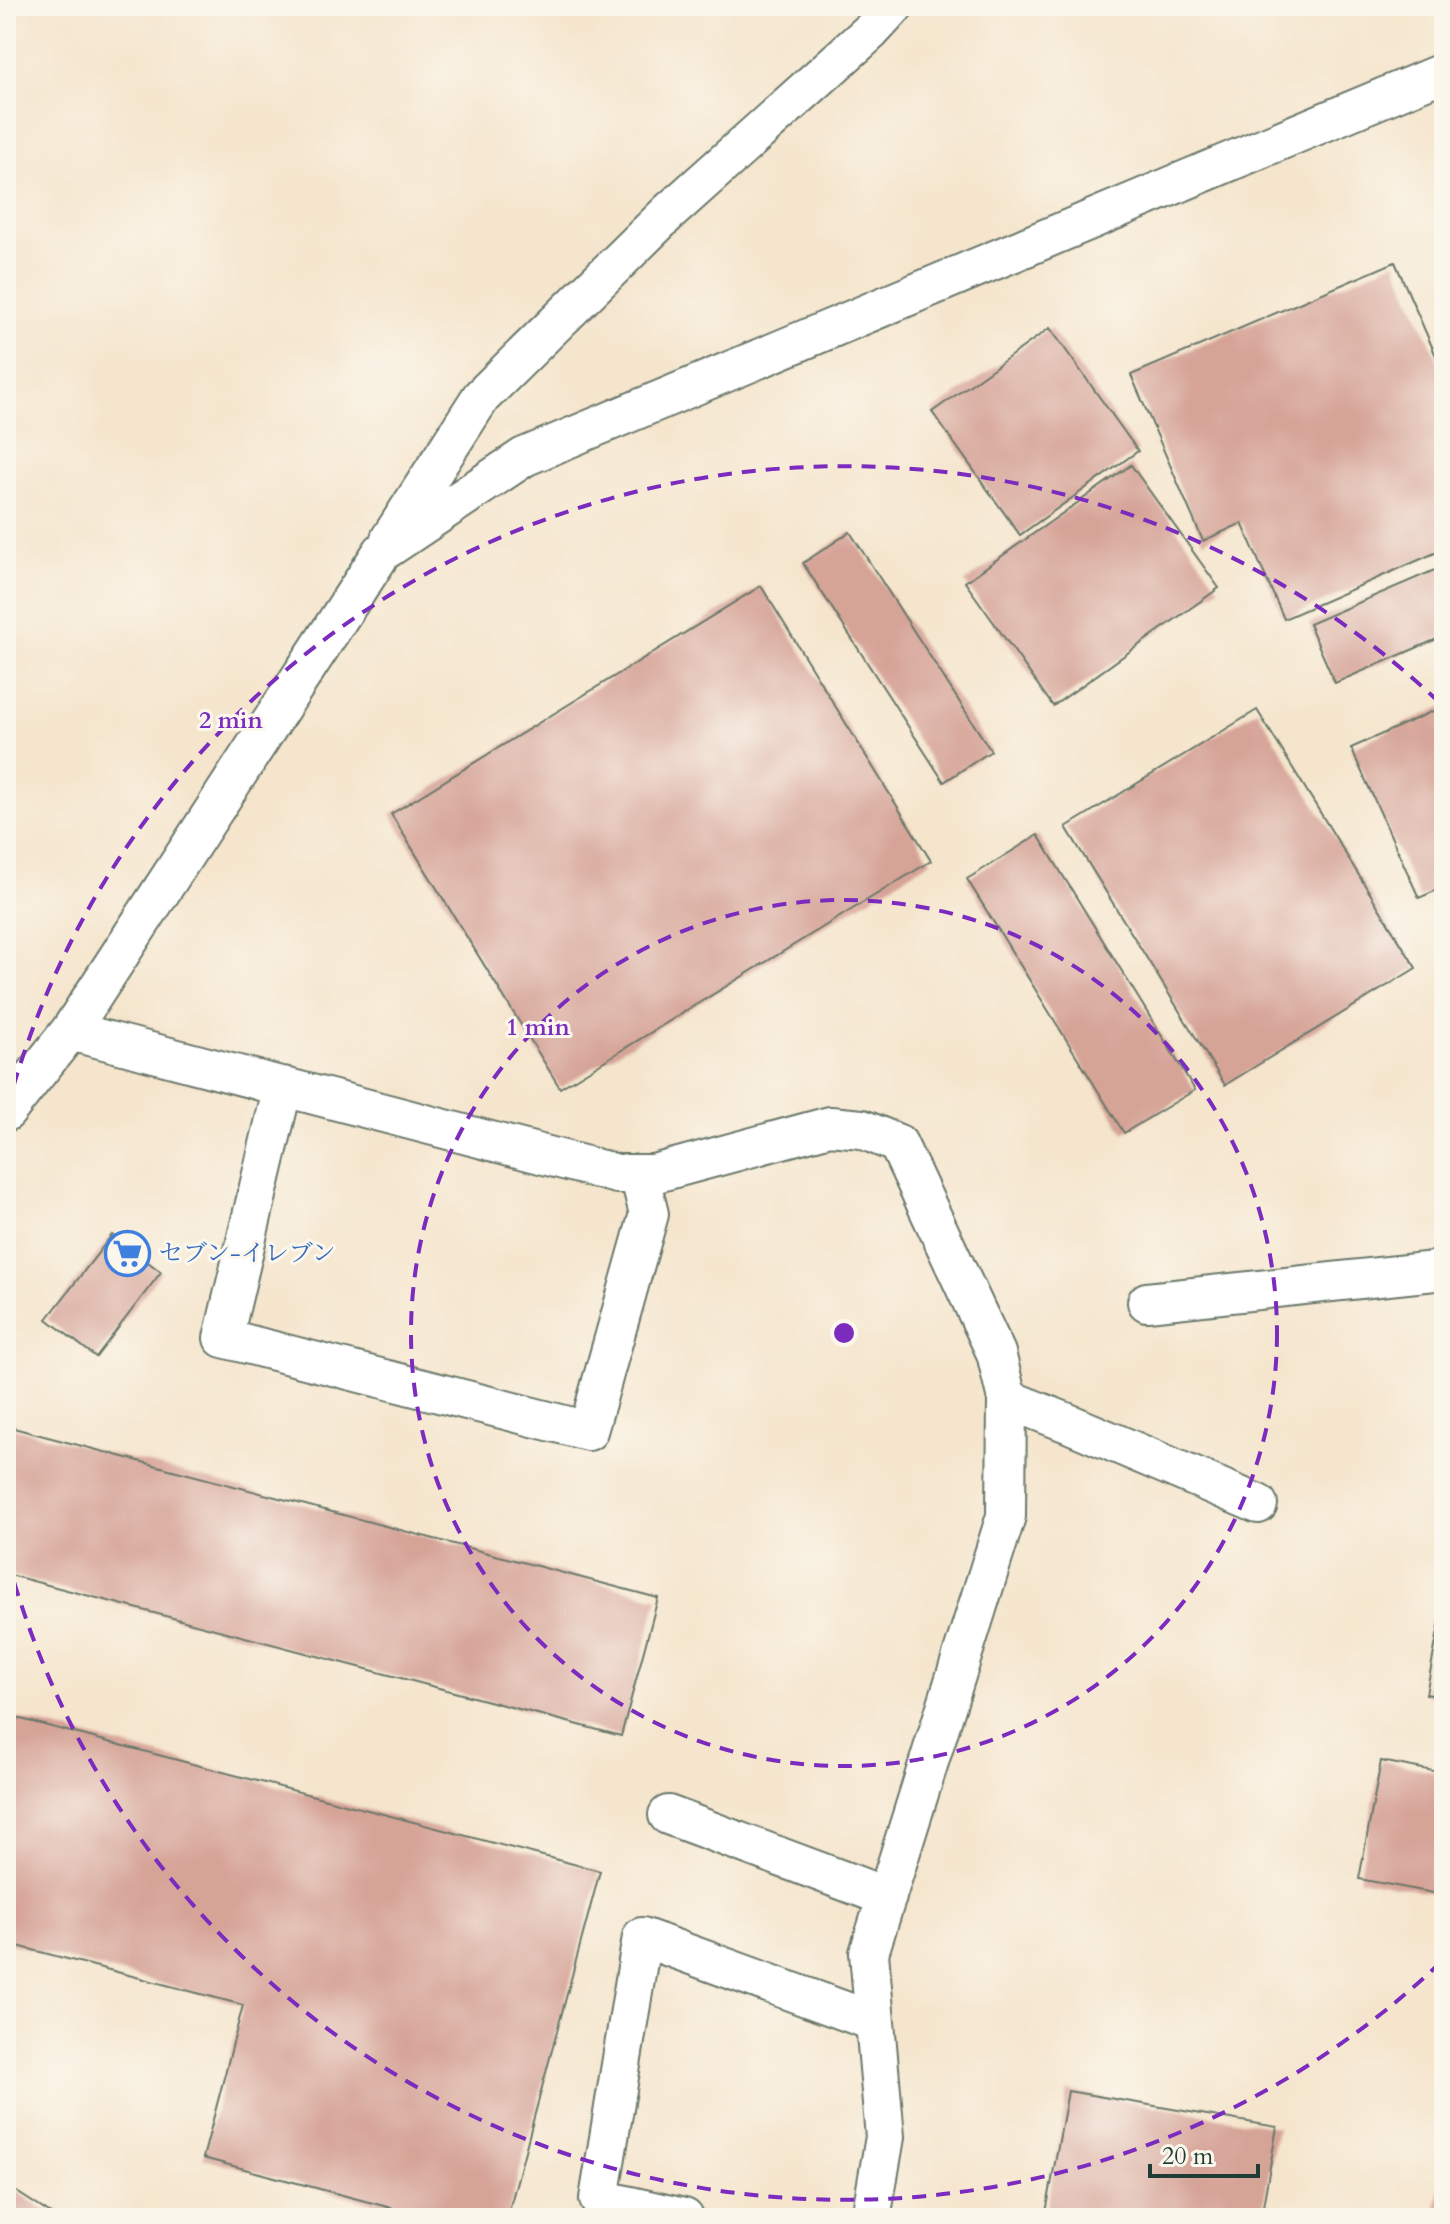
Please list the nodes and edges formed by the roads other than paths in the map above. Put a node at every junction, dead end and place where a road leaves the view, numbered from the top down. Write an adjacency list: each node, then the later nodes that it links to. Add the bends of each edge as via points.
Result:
1 (894, 6): 3 (street, via 668,213 481,397)
2 (1444, 72): 3 (street, via 524,457)
3 (382, 552): 4 (street)
4 (70, 1031): 5 (street); 6 (street)
5 (283, 1086): 7 (street, via 617,1174); 7 (street, via 223,1338 588,1431 649,1214)
6 (6, 1112)
7 (639, 1174): 10 (street, via 830,1126 862,1129 898,1144 996,1353)
8 (1444, 1270): 9 (street)
9 (1147, 1302)
10 (1007, 1399): 11 (street); 13 (street, via 1006,1516)
11 (1258, 1504)
12 (668, 1815): 13 (street)
13 (887, 1897): 14 (street, via 869,1953)
14 (875, 2022): 15 (street, via 642,1937 599,2199); 16 (street, via 885,2137)
15 (684, 2218)
16 (871, 2218)

